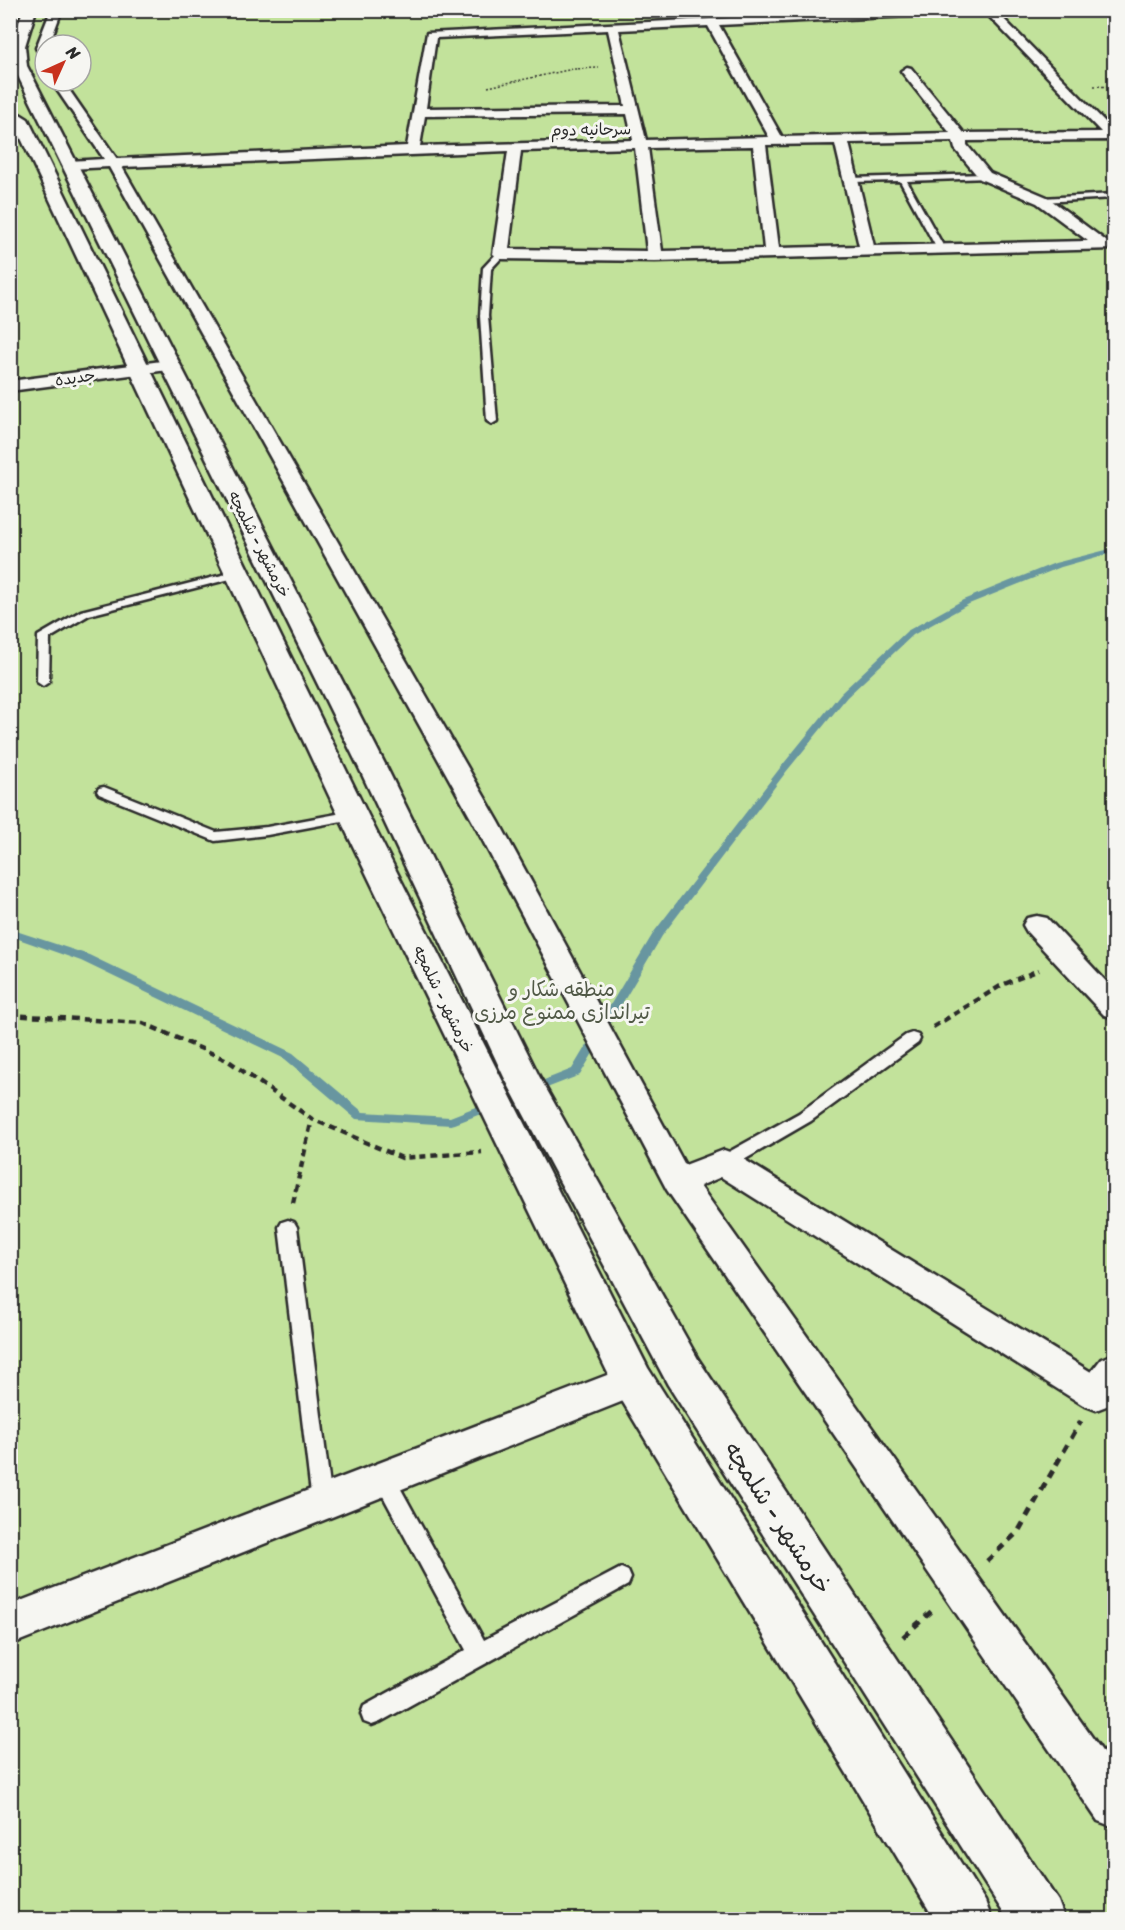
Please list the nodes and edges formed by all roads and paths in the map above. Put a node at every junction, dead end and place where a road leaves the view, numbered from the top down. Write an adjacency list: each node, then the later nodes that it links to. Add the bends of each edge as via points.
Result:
1 (30, 10): 25 (highway, خرمشهر - شلمچه, via 18,46 20,66)
2 (57, 10): 8 (street)
3 (975, 10): 5 (street)
4 (988, 10): 17 (street)
5 (805, 14): 6 (street)
6 (712, 22): 7 (street); 20 (street)
7 (612, 27): 9 (street); 15 (street, via 431,35)
8 (48, 33)
9 (621, 67): 11 (path, via 573,69); 14 (street)
10 (907, 71): 16 (street)
11 (486, 88)
12 (65, 93): 24 (street)
13 (10, 98): 38 (highway, خرمشهر - شلمچه)
14 (632, 110): 15 (street); 21 (street)
15 (419, 112): 23 (street)
16 (960, 137): 17 (street, سرحانیه دوم); 18 (street, سرحانیه دوم); 26 (street, via 960,146)
17 (1114, 137)
18 (841, 140): 20 (street, سرحانیه دوم); 28 (street)
19 (759, 142): 20 (street, سرحانیه دوم); 21 (street, سرحانیه دوم); 34 (street)
20 (778, 142)
21 (641, 145): 22 (street, سرحانیه دوم); 36 (street)
22 (515, 147): 23 (street, سرحانیه دوم); 35 (street)
23 (413, 150): 24 (street, سرحانیه دوم)
24 (113, 163): 25 (street, سرحانیه دوم); 53 (street, via 486,822)
25 (69, 165): 37 (highway, خرمشهر - شلمچه)
26 (985, 176): 27 (lane); 30 (street)
27 (902, 178): 28 (lane); 32 (lane)
28 (851, 180): 33 (street)
29 (1114, 196): 30 (lane)
30 (1042, 200): 31 (street)
31 (1109, 245): 32 (street)
32 (941, 249): 33 (street)
33 (867, 250): 34 (street)
34 (772, 252): 36 (street)
35 (501, 254): 36 (street); 40 (lane, via 487,268 484,316)
36 (655, 256)
37 (170, 365): 38 (street, جدیده); 50 (highway, خرمشهر - شلمچه, via 374,768)
38 (139, 368): 39 (street, جدیده); 41 (highway, خرمشهر - شلمچه)
39 (10, 386)
40 (492, 421)
41 (238, 574): 42 (lane, via 85,613 54,630 44,636); 44 (highway, خرمشهر - شلمچه)
42 (43, 682)
43 (104, 791): 44 (lane, via 215,837)
44 (353, 815): 50 (highway, خرمشهر - شلمچه)
45 (1037, 925): 46 (street)
46 (1068, 958): 47 (street); 49 (path, via 1002,985)
47 (1114, 1008)
48 (10, 1015): 51 (path, via 143,1023 227,1060)
49 (912, 1039): 52 (lane, via 805,1117)
50 (514, 1107): 51 (path, via 402,1158); 55 (highway, خرمشهر - شلمچه); 64 (highway, خرمشهر - شلمچه)
51 (312, 1119): 54 (path)
52 (724, 1163): 53 (street); 56 (street)
53 (678, 1181): 66 (street)
54 (288, 1227): 58 (lane)
55 (633, 1381): 57 (street); 67 (highway, خرمشهر - شلمچه)
56 (1105, 1382): 59 (path, via 1018,1532)
57 (384, 1478): 58 (street); 63 (lane)
58 (322, 1503): 62 (street)
59 (984, 1563)
60 (621, 1578): 63 (lane)
61 (941, 1602): 64 (path)
62 (10, 1625)
63 (480, 1654): 65 (lane)
64 (873, 1664): 68 (highway, خرمشهر - شلمچه)
65 (372, 1714)
66 (1114, 1805)
67 (966, 1920)
68 (1038, 1920)

